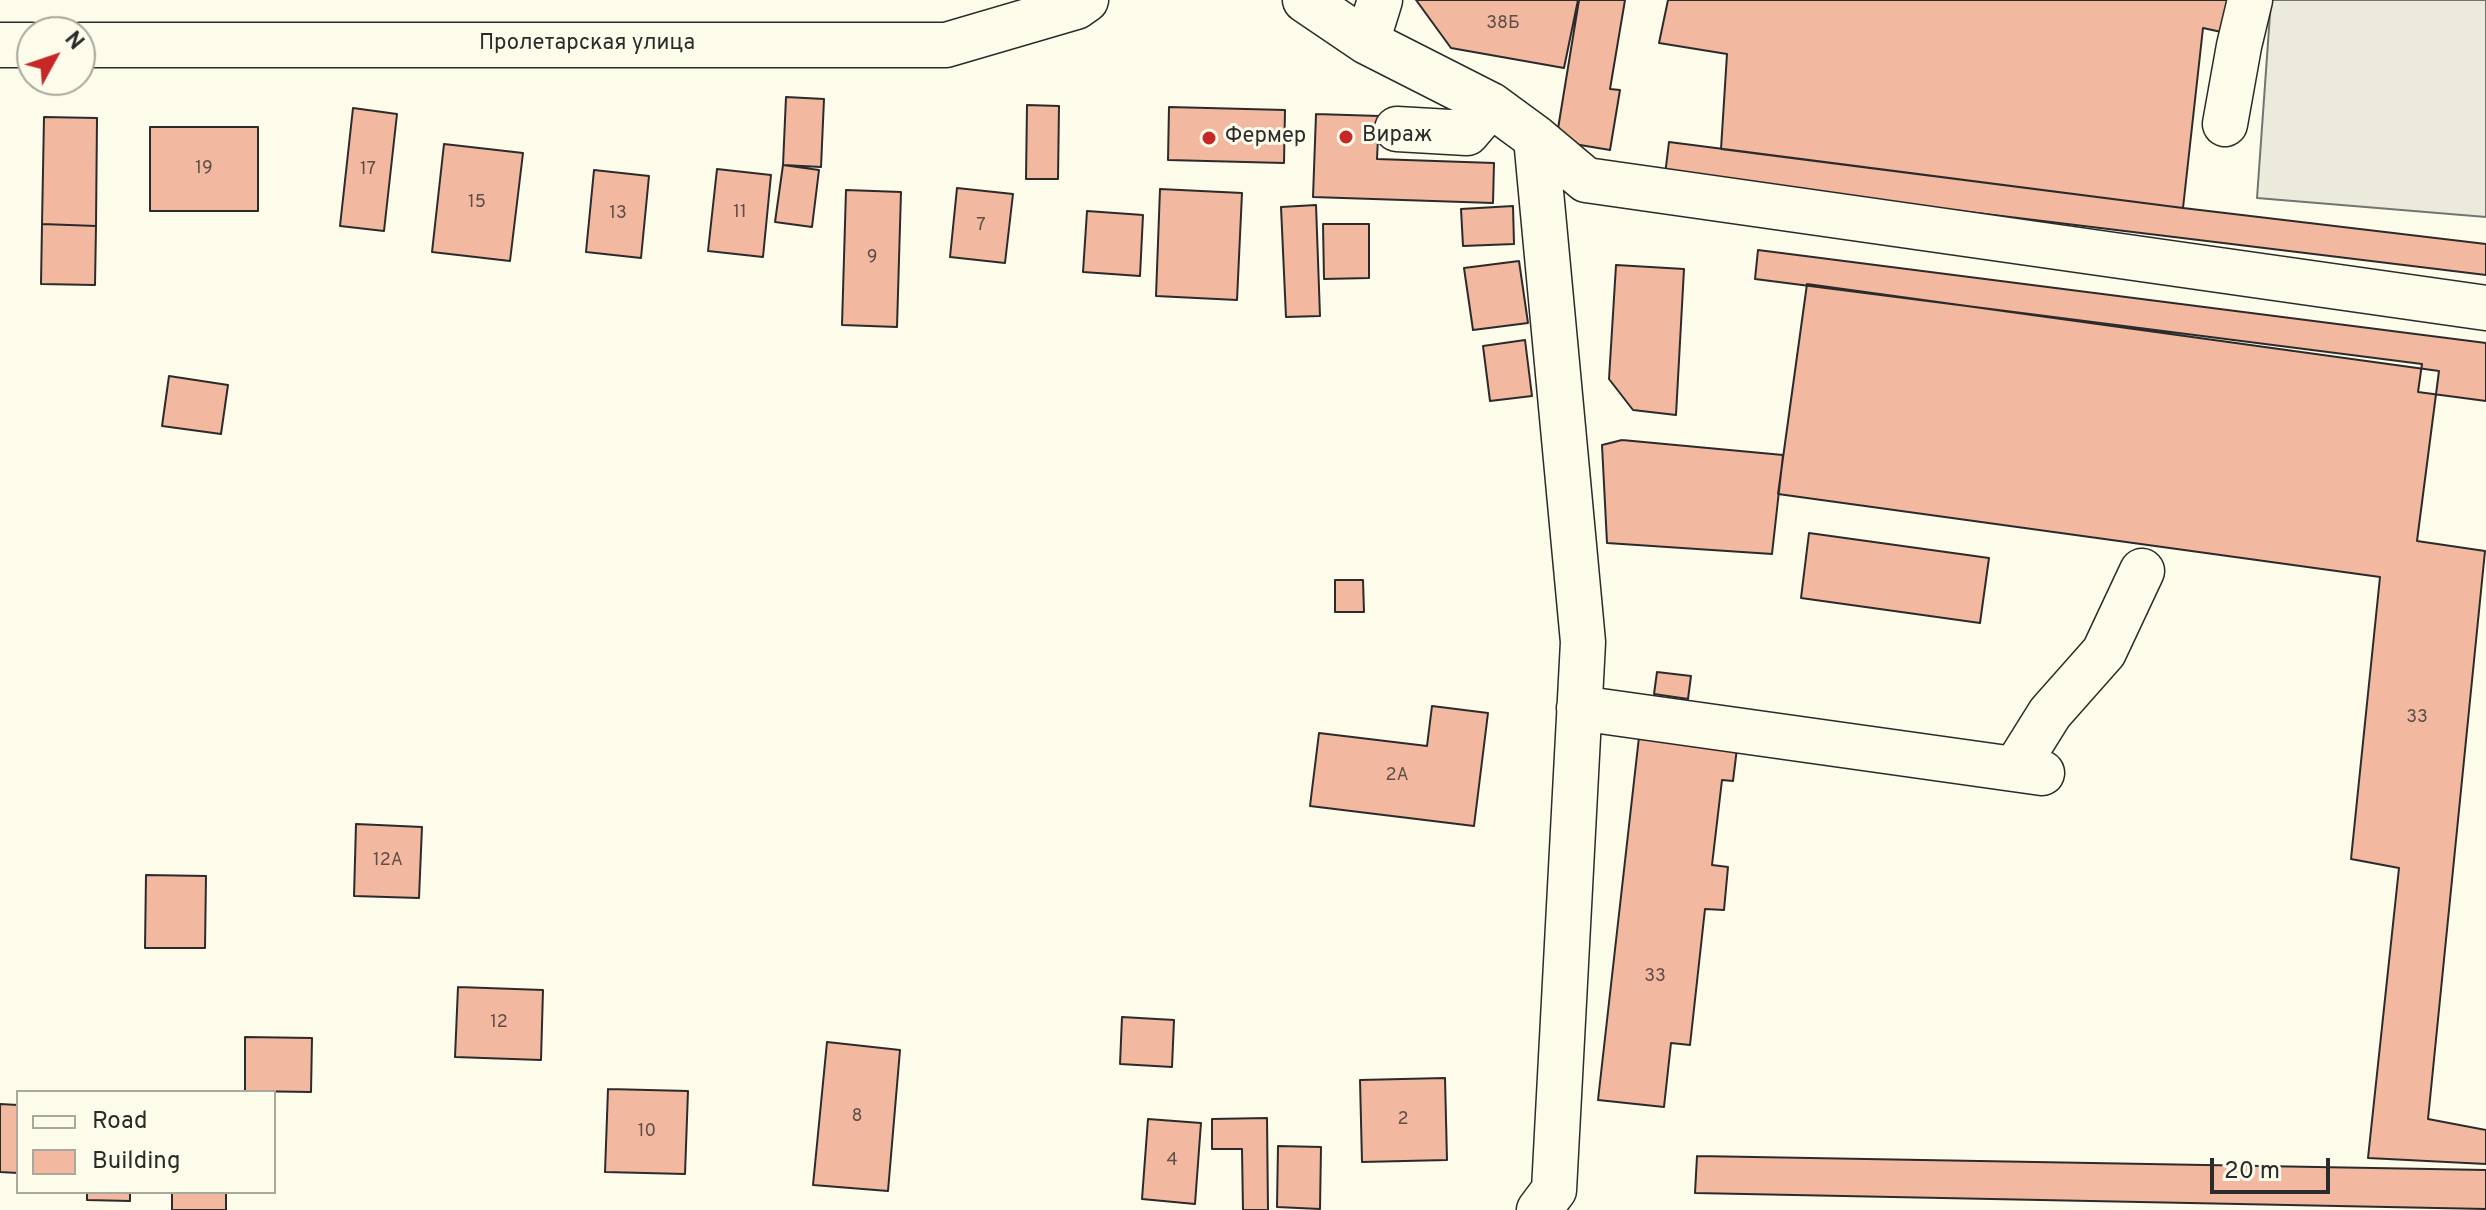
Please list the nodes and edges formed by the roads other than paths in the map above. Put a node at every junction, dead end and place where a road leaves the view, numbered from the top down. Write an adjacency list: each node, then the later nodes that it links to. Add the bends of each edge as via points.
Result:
1 (1086, 0): 6 (main road, Пролетарская улица, via 946,45)
2 (1305, 0): 5 (main road)
3 (1380, 0): 5 (main road)
4 (2250, 0): 8 (main road)
5 (1367, 42): 7 (main road)
6 (96, 45)
7 (1491, 105): 9 (main road, via 1467,133); 10 (main road)
8 (2225, 124)
9 (1397, 129)
10 (1536, 138): 11 (main road, via 1586,180); 13 (main road, via 1583,642)
11 (2486, 308)
12 (2142, 571): 13 (main road, via 2104,652 2050,713 2028,771)
13 (1579, 708): 14 (main road, via 1554,1190)
14 (1539, 1210)

